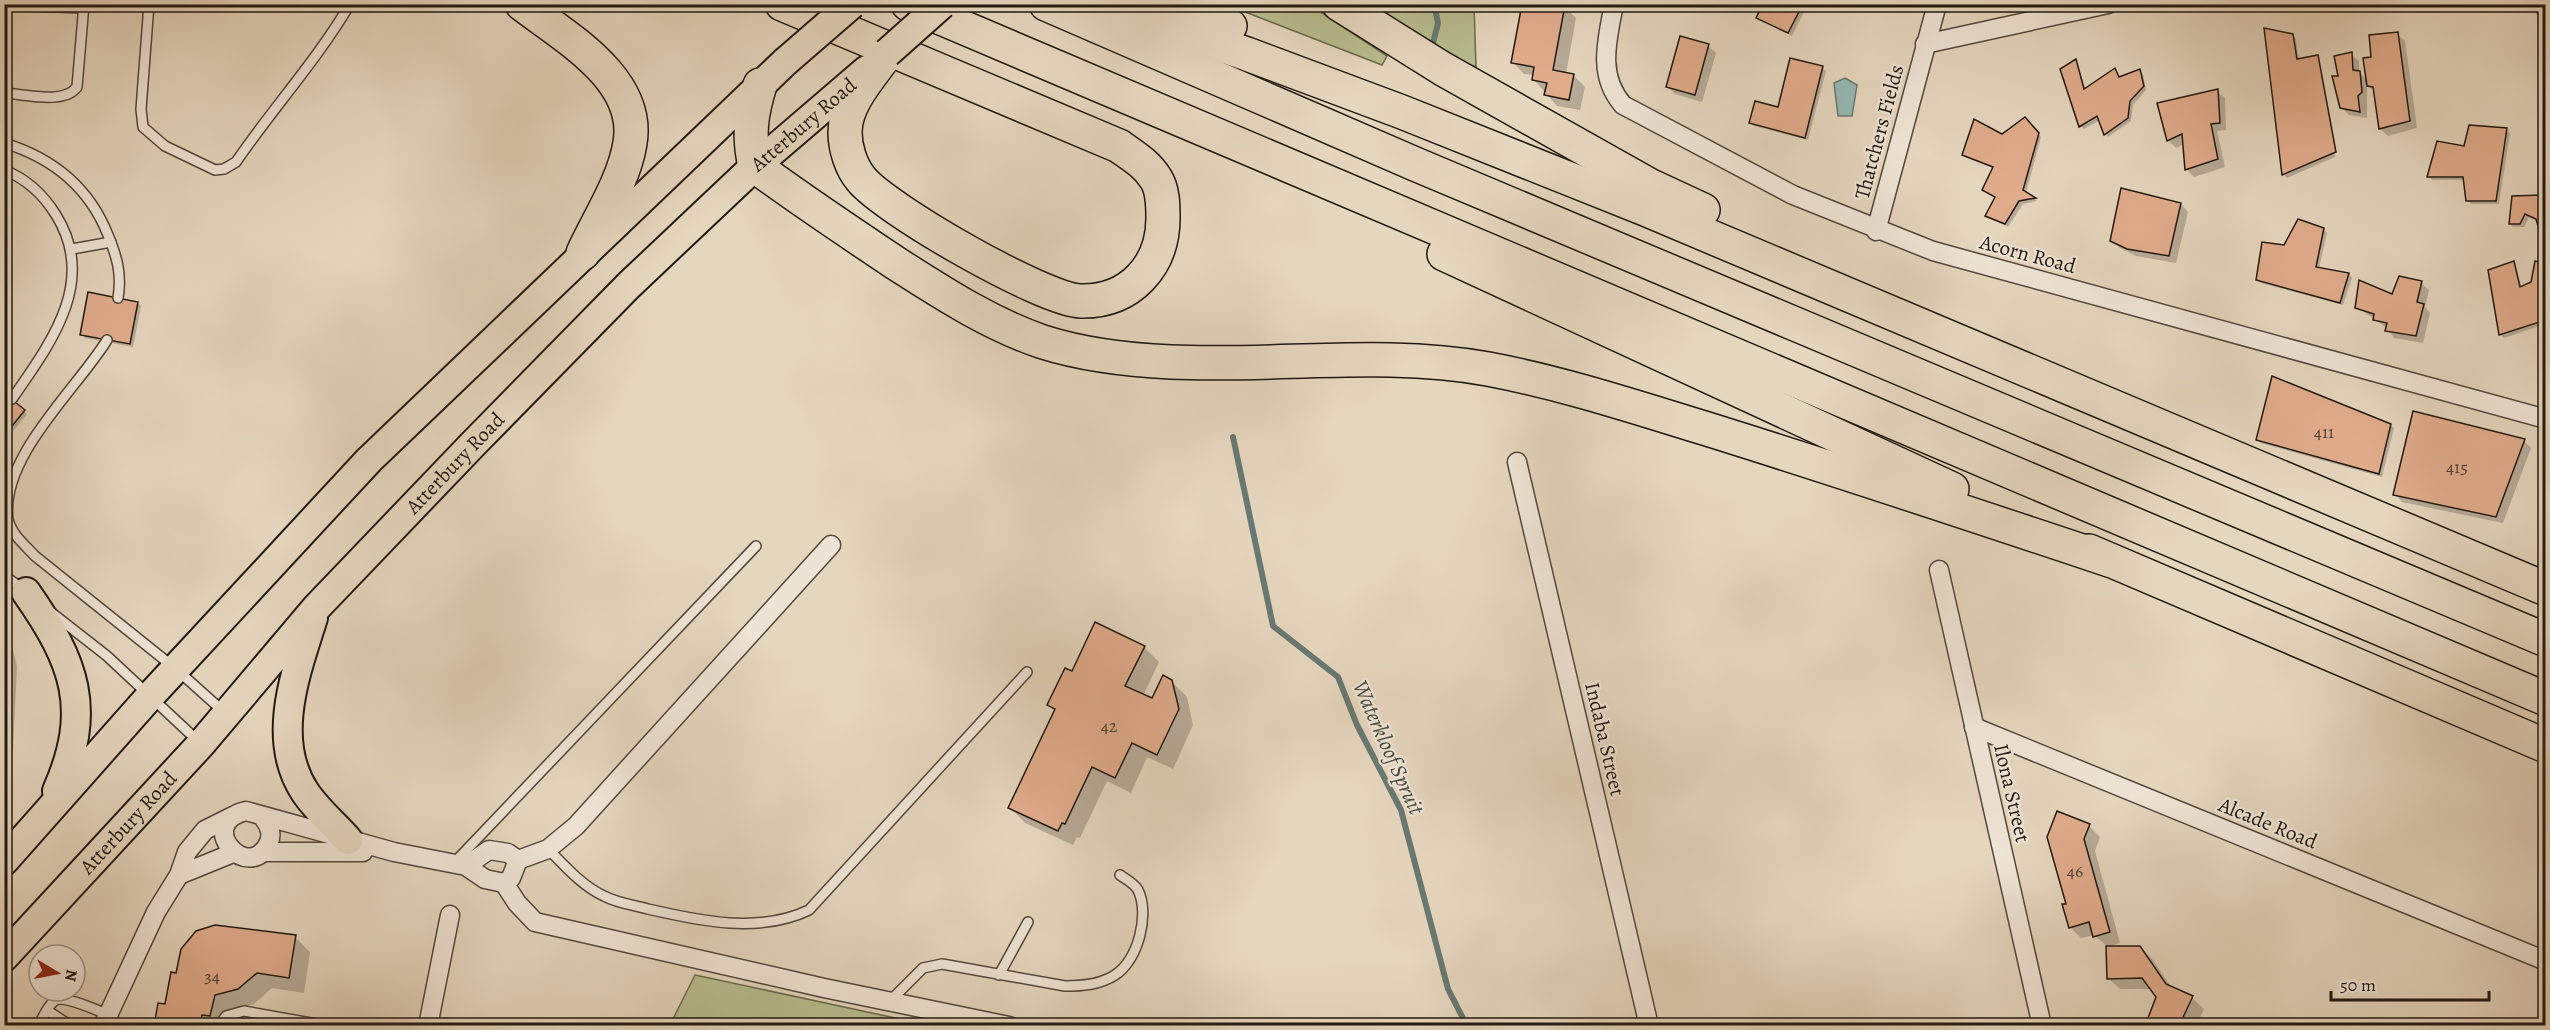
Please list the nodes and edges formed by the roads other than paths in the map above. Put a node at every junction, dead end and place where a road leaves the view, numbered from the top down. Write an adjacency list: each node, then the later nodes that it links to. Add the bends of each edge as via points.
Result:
1 (149, 4): 2 (lane, via 143,127 165,146 215,170 236,162 326,45)
2 (350, 4)
3 (522, 4): 32 (highway, via 604,69 620,89 629,118 631,142 623,168)
4 (782, 4): 23 (highway, via 1119,146 1144,163 1157,180 1163,201 1161,238 1152,265 1123,293 1099,299 1080,301 1037,289 897,208 862,181 853,169 848,150)
5 (852, 4): 21 (main road, bridge)
6 (908, 4): 24 (highway)
7 (942, 4): 20 (main road, bridge)
8 (1046, 4): 46 (highway, via 1426,169)
9 (1068, 4): 28 (highway, via 1192,35 1247,54)
10 (1172, 4): 28 (highway, via 1403,94 1537,156)
11 (1339, 4): 34 (highway, via 1443,69 1648,185 1858,284)
12 (1614, 4): 29 (street, Acorn Road, via 1605,66 1608,81 1623,105 1793,195)
13 (1937, 4): 19 (street, Thatchers Fields)
14 (2108, 4): 19 (street, Thatchers Fields)
15 (2542, 4): 18 (street)
16 (4, 5): 17 (lane)
17 (83, 6): 22 (lane, via 74,92 56,97)
18 (2546, 8)
19 (1925, 44): 29 (street, Thatchers Fields)
20 (887, 53): 23 (highway, via 859,93)
21 (760, 85): 26 (highway, via 749,131); 32 (main road)
22 (4, 93)
23 (843, 104): 26 (main road, Atterbury Road)
24 (1197, 127): 41 (highway, via 1402,234 1538,299); 50 (highway)
25 (4, 143): 30 (lane, via 27,150 71,179 88,197)
26 (755, 166): 41 (highway, via 939,291 995,324 1045,343 1097,356 1171,362 1437,363 1539,379 1786,453); 45 (main road, Atterbury Road, via 628,285)
27 (4, 170): 31 (lane, via 33,186 46,199)
28 (1596, 189): 34 (highway)
29 (1876, 231): 37 (street, Acorn Road, via 1956,258)
30 (111, 242): 31 (lane); 33 (lane, via 121,278)
31 (72, 249): 36 (lane, via 67,306 58,328)
32 (583, 253): 47 (main road, via 369,460)
33 (118, 298)
34 (1910, 322): 44 (highway)
35 (107, 340): 47 (lane, via 24,454 7,497 8,520 15,535 35,556)
36 (12, 399)
37 (2546, 419)
38 (1517, 462): 83 (street, Indaba Street)
39 (831, 545): 59 (street, via 576,826)
40 (756, 546): 65 (lane)
41 (2109, 560): 54 (highway)
42 (1939, 570): 52 (street, Ilona Street)
43 (15, 584): 49 (lane); 55 (main road, via 51,627 64,652 77,703 68,766)
44 (2546, 589)
45 (316, 608): 51 (main road, Atterbury Road); 58 (main road, via 295,677 287,721 290,748 304,791)
46 (2546, 640)
47 (176, 669): 49 (main road); 51 (lane)
48 (1027, 672): 59 (lane, via 809,910 789,919 699,921 617,901 584,884)
49 (151, 695): 53 (lane); 55 (main road)
50 (2546, 699)
51 (226, 714): 53 (main road, Atterbury Road)
52 (1974, 727): 72 (street, Alcade Road); 84 (street, Ilona Street)
53 (201, 744): 71 (main road, Atterbury Road)
54 (2546, 746)
55 (50, 807): 64 (main road)
56 (262, 816): 57 (street, via 246,811); 58 (street); 60 (street, via 270,838)
57 (231, 817): 62 (street, via 224,836); 66 (street, via 205,830 187,852)
58 (348, 840): 61 (street)
59 (548, 849): 63 (street)
60 (262, 852): 61 (street); 62 (street, via 251,857)
61 (394, 852): 65 (street)
62 (233, 853): 66 (street)
63 (518, 860): 65 (street, via 508,853 489,850); 68 (street, via 512,878)
64 (4, 861)
65 (459, 866): 68 (street)
66 (178, 875): 76 (street, via 156,912)
67 (1120, 876): 73 (lane, via 1134,884 1142,904 1141,925 1134,952 1115,975 1085,985 1065,986)
68 (504, 883): 74 (street, via 535,922 823,995)
69 (450, 915): 81 (street)
70 (1028, 922): 73 (lane)
71 (4, 957)
72 (2546, 961)
73 (999, 975): 74 (lane, via 957,966 931,966 918,973)
74 (891, 1001): 82 (street)
75 (48, 1011): 76 (lane, via 52,1003 61,999); 77 (lane); 78 (lane)
76 (106, 1020)
77 (38, 1026)
78 (71, 1026)
79 (219, 1026): 80 (lane, via 226,1016 244,1011)
80 (328, 1026)
81 (428, 1026)
82 (1009, 1026)
83 (1649, 1026)
84 (2042, 1026)

